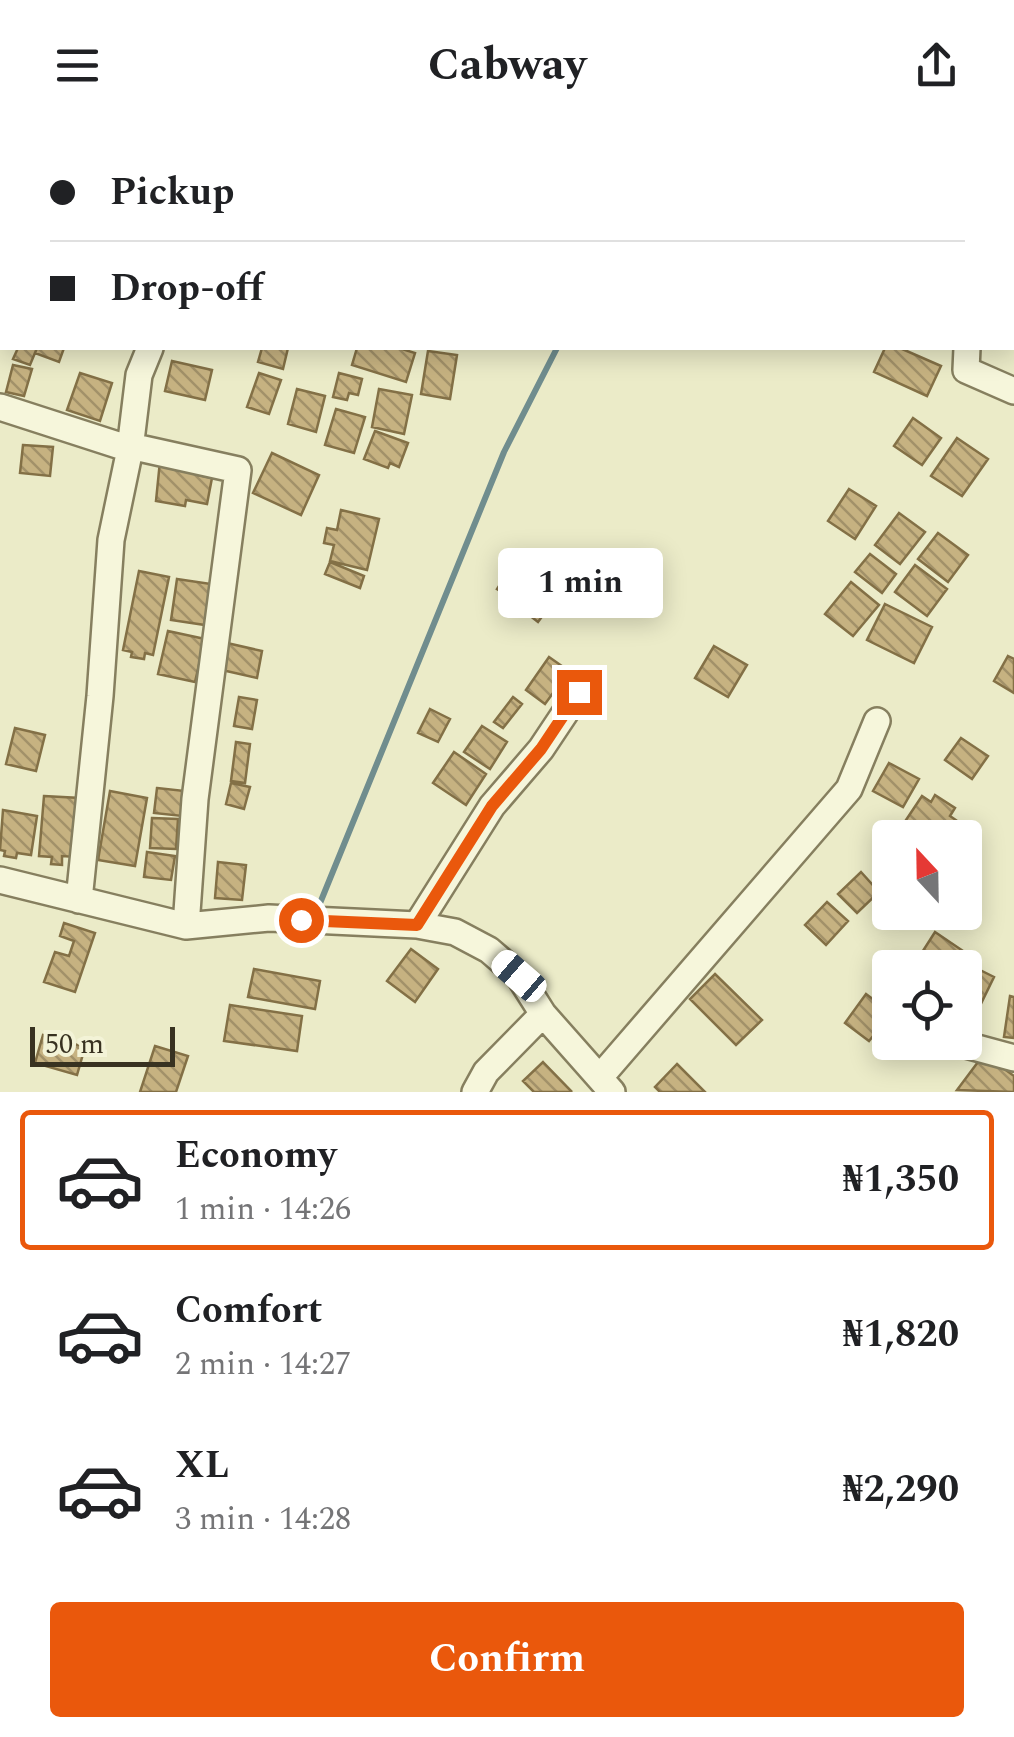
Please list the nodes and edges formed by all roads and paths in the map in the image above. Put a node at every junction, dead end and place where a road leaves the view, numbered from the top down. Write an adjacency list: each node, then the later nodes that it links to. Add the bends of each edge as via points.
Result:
1 (149, 350): 5 (street, via 139,375)
2 (967, 350): 3 (street, via 966,370)
3 (1014, 391)
4 (0, 407): 5 (street)
5 (130, 448): 9 (street, via 110,540); 11 (street, via 238,470 197,779)
6 (579, 692): 10 (street, via 492,806)
7 (878, 721): 15 (street, via 850,789)
8 (0, 880): 9 (street)
9 (79, 900): 11 (street)
10 (417, 925): 11 (street, via 269,918); 12 (street, via 455,932 489,950 519,976)
11 (186, 926)
12 (544, 1014): 15 (street); 16 (street, via 486,1072)
13 (982, 1049): 14 (street)
14 (1014, 1058)
15 (607, 1084)
16 (476, 1092)

